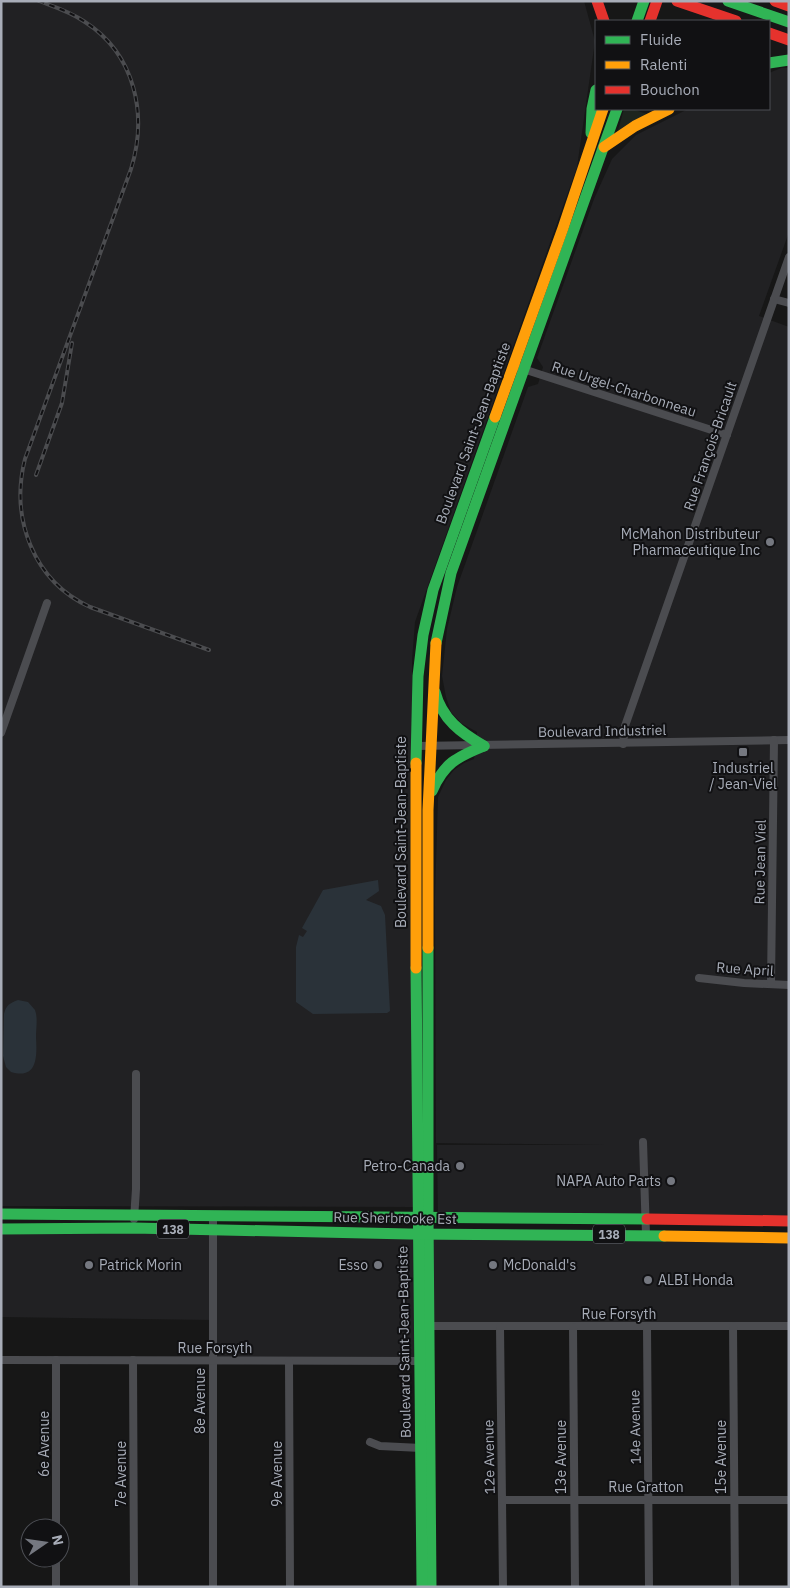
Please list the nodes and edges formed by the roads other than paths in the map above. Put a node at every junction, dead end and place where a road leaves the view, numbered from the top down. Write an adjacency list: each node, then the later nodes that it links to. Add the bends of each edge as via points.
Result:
1 (597, 1): 10 (main road)
2 (657, 1): 9 (main road)
3 (677, 1): 8 (main road)
4 (728, 1): 14 (main road)
5 (775, 1): 7 (main road)
6 (642, 5): 11 (main road)
7 (789, 6)
8 (696, 8): 12 (main road); 13 (main road)
9 (651, 17)
10 (604, 20)
11 (637, 20)
12 (704, 20)
13 (733, 20)
14 (789, 22)
15 (770, 33): 16 (main road)
16 (789, 40)
17 (789, 60): 18 (main road)
18 (770, 63)
19 (595, 95): 23 (main road)
20 (604, 110): 23 (main road, Boulevard Saint-Jean-Baptiste)
21 (617, 110): 24 (main road, Boulevard Saint-Jean-Baptiste)
22 (667, 110): 24 (main road)
23 (591, 143): 28 (main road, Boulevard Saint-Jean-Baptiste)
24 (604, 147): 28 (main road, Boulevard Saint-Jean-Baptiste)
25 (789, 257): 26 (street, Rue François-Bricault)
26 (774, 299): 27 (street); 29 (street, Rue François-Bricault)
27 (789, 303)
28 (519, 368): 29 (street, Rue Urgel-Charbonneau); 31 (main road, Boulevard Saint-Jean-Baptiste, via 451,573 436,637); 36 (main road, Boulevard Saint-Jean-Baptiste, via 433,590 418,676)
29 (727, 435): 35 (street, Rue François-Bricault, via 625,726)
30 (47, 603): 32 (street)
31 (433, 679): 37 (main road, via 440,709 460,732); 38 (main road, Boulevard Saint-Jean-Baptiste)
32 (1, 733)
33 (774, 740): 34 (street, Boulevard Industriel); 35 (street, Boulevard Industriel); 42 (street, Rue Jean Viel)
34 (789, 740)
35 (623, 744): 37 (street, Boulevard Industriel)
36 (416, 746): 38 (street, Boulevard Industriel); 40 (main road, Boulevard Saint-Jean-Baptiste, via 415,818)
37 (484, 746): 38 (street, Boulevard Industriel); 39 (main road, via 451,761 437,778)
38 (430, 747): 39 (main road, Boulevard Saint-Jean-Baptiste)
39 (428, 810): 40 (main road, Boulevard Saint-Jean-Baptiste)
40 (423, 909): 44 (main road, Boulevard Saint-Jean-Baptiste); 45 (main road, Boulevard Saint-Jean-Baptiste)
41 (699, 978): 42 (street, Rue April)
42 (771, 984): 43 (street, Rue April)
43 (789, 985)
44 (416, 1040): 45 (main road); 47 (main road, Boulevard Saint-Jean-Baptiste)
45 (429, 1040): 48 (main road, Boulevard Saint-Jean-Baptiste)
46 (136, 1074): 53 (street)
47 (416, 1074): 48 (main road); 56 (main road, Boulevard Saint-Jean-Baptiste)
48 (428, 1074): 56 (main road, Boulevard Saint-Jean-Baptiste)
49 (643, 1142): 58 (street)
50 (1, 1214): 51 (main road, Rue Sherbrooke Est / 138)
51 (57, 1214): 52 (main road, Rue Sherbrooke Est / 138); 65 (main road)
52 (89, 1215): 53 (main road, Rue Sherbrooke Est / 138); 62 (main road)
53 (134, 1215): 54 (main road, Rue Sherbrooke Est / 138); 63 (street)
54 (212, 1215): 55 (main road, Rue Sherbrooke Est / 138); 66 (street, 8e Avenue)
55 (306, 1216): 56 (main road, Rue Sherbrooke Est / 138); 67 (main road)
56 (423, 1217): 57 (main road, Rue Sherbrooke Est / 138); 68 (main road, Boulevard Saint-Jean-Baptiste)
57 (565, 1218): 58 (main road, Rue Sherbrooke Est / 138); 69 (main road)
58 (646, 1219): 59 (main road, Rue Sherbrooke Est / 138); 70 (street)
59 (708, 1220): 60 (main road, Rue Sherbrooke Est / 138); 71 (main road)
60 (755, 1221): 61 (main road, Rue Sherbrooke Est / 138); 72 (main road)
61 (789, 1221)
62 (91, 1228): 63 (main road, Rue Sherbrooke Est / 138); 65 (main road, Rue Sherbrooke Est / 138)
63 (134, 1228): 66 (main road, Rue Sherbrooke Est / 138)
64 (1, 1229): 65 (main road, Rue Sherbrooke Est / 138)
65 (56, 1229)
66 (212, 1230): 67 (main road, Rue Sherbrooke Est / 138); 83 (street, 8e Avenue)
67 (305, 1232): 68 (main road, Rue Sherbrooke Est / 138)
68 (423, 1234): 69 (main road, Rue Sherbrooke Est / 138); 74 (main road, Boulevard Saint-Jean-Baptiste)
69 (565, 1234): 70 (main road, Rue Sherbrooke Est / 138)
70 (646, 1235): 71 (main road, Rue Sherbrooke Est / 138)
71 (708, 1235): 72 (main road, Rue Sherbrooke Est / 138)
72 (755, 1237): 73 (main road, Rue Sherbrooke Est / 138)
73 (789, 1238)
74 (425, 1326): 75 (street, Rue Forsyth); 85 (main road, Boulevard Saint-Jean-Baptiste)
75 (500, 1326): 78 (street, Rue Forsyth); 90 (street, 12e Avenue)
76 (733, 1326): 77 (street, Rue Forsyth); 79 (street, Rue Forsyth); 91 (street, 15e Avenue)
77 (789, 1326)
78 (573, 1327): 79 (street, Rue Forsyth); 88 (street, 13e Avenue)
79 (647, 1327): 89 (street, 14e Avenue)
80 (1, 1360): 81 (street, Rue Forsyth)
81 (56, 1360): 82 (street, Rue Forsyth); 93 (street, 6e Avenue)
82 (133, 1360): 83 (street, Rue Forsyth); 96 (street, 7e Avenue)
83 (213, 1361): 84 (street, Rue Forsyth); 97 (street, 8e Avenue)
84 (289, 1361): 85 (street, Rue Forsyth); 98 (street, 9e Avenue)
85 (425, 1361): 87 (main road, Boulevard Saint-Jean-Baptiste)
86 (370, 1442): 87 (street, via 380,1446)
87 (425, 1449): 99 (main road, Boulevard Saint-Jean-Baptiste); 100 (main road, Boulevard Saint-Jean-Baptiste)
88 (574, 1499): 89 (street, Rue Gratton); 90 (street, Rue Gratton); 102 (street, 13e Avenue)
89 (649, 1499): 91 (street, Rue Gratton); 103 (street, 14e Avenue)
90 (502, 1500): 101 (street, 12e Avenue)
91 (734, 1500): 92 (street, Rue Gratton); 104 (street, 15e Avenue)
92 (789, 1500)
93 (56, 1518)
94 (56, 1568): 95 (street)
95 (56, 1587)
96 (134, 1587)
97 (213, 1587)
98 (290, 1587)
99 (422, 1587)
100 (431, 1587)
101 (503, 1587)
102 (575, 1587)
103 (649, 1587)
104 (735, 1587)

